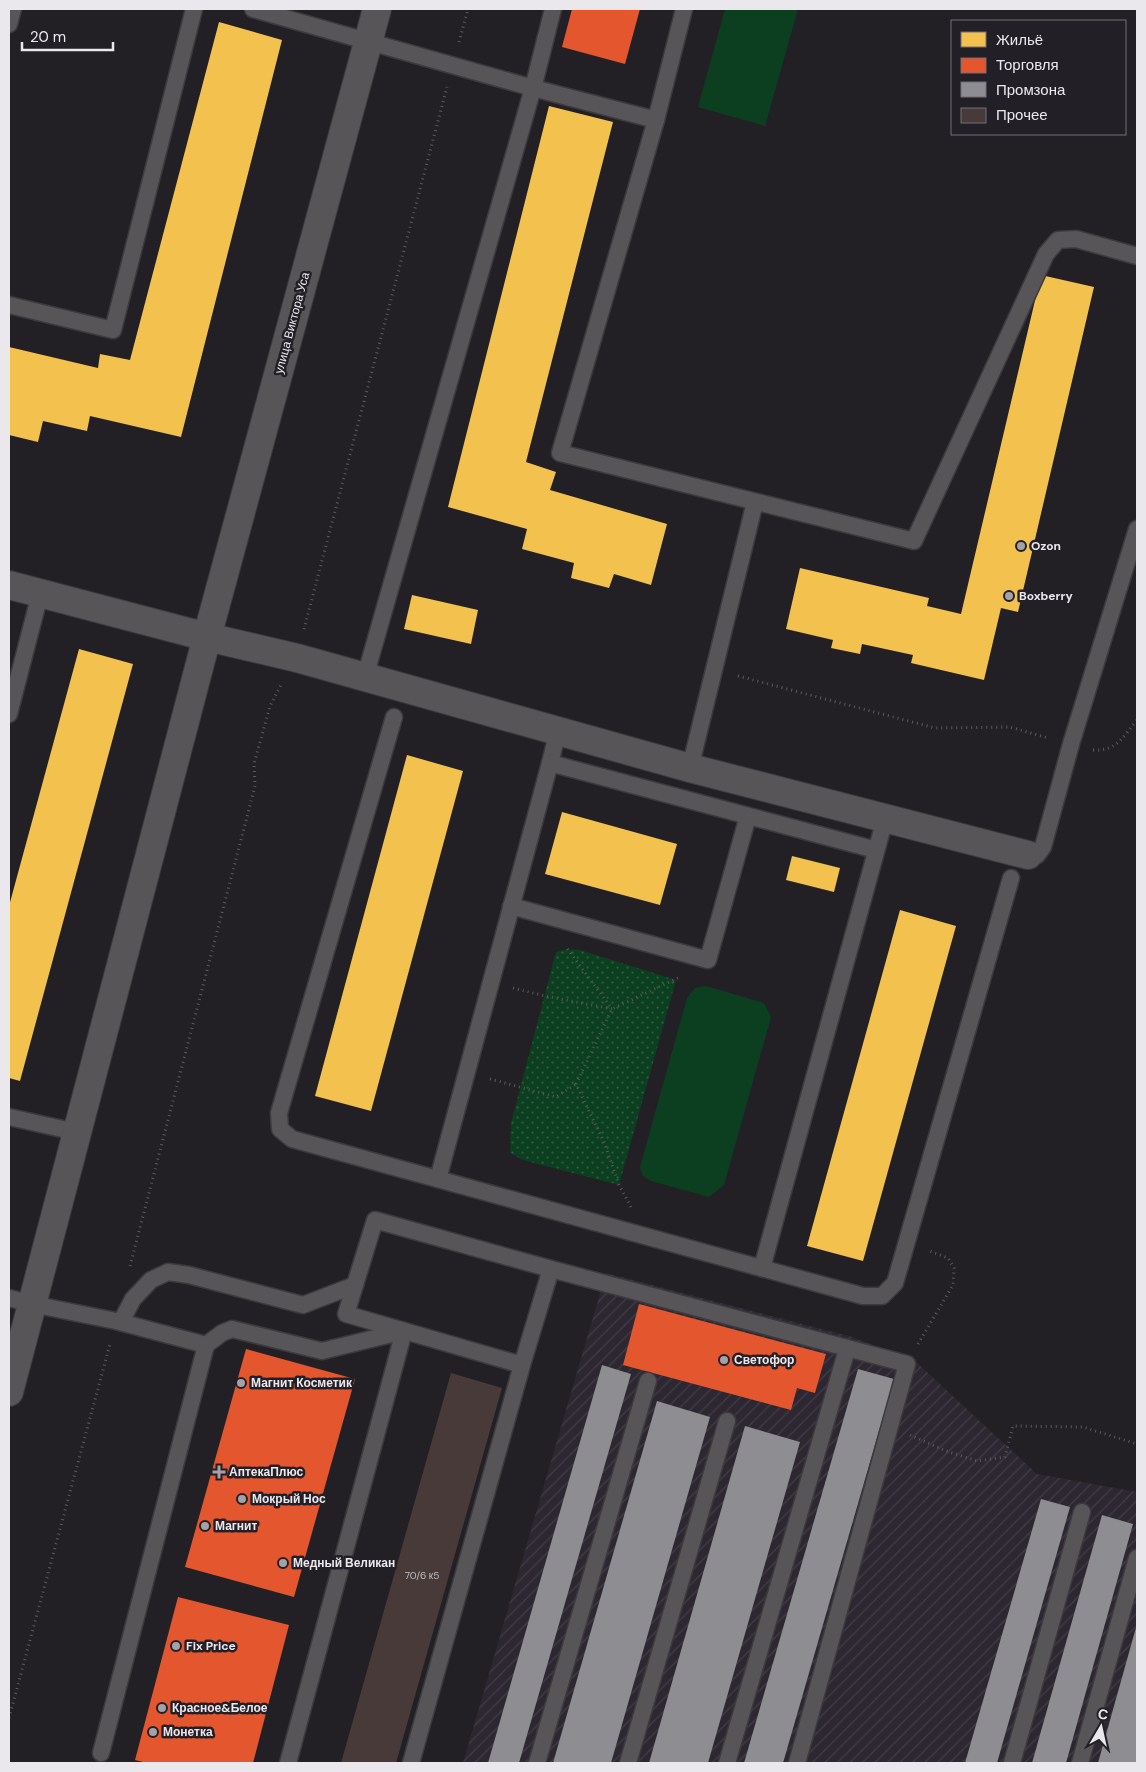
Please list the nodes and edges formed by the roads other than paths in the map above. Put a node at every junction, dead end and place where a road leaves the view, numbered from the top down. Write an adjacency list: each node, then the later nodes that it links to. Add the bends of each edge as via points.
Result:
1 (13, 9): 7 (lane)
2 (194, 9): 12 (lane, via 113,330)
3 (253, 9): 8 (lane)
4 (377, 9): 8 (street, улица Виктора Уса)
5 (553, 9): 9 (lane)
6 (684, 9): 10 (lane)
7 (9, 24)
8 (368, 41): 9 (lane); 17 (street, улица Виктора Уса)
9 (533, 88): 10 (lane); 18 (lane)
10 (656, 120): 13 (lane, via 560,453)
11 (1137, 256): 13 (lane, via 1076,239 1058,240 1046,254 914,541)
12 (9, 305)
13 (755, 502): 23 (lane)
14 (1137, 529): 27 (lane, via 1043,847 1037,855)
15 (9, 585): 16 (street)
16 (40, 594): 17 (street); 19 (lane)
17 (207, 637): 18 (street); 31 (street, улица Виктора Уса)
18 (365, 677): 21 (street)
19 (9, 714)
20 (394, 717): 32 (lane, via 279,1113 280,1129 292,1139)
21 (558, 732): 22 (lane); 23 (street)
22 (550, 763): 24 (lane); 29 (lane)
23 (690, 768): 25 (street)
24 (748, 816): 26 (lane); 29 (lane, via 708,960)
25 (885, 819): 26 (lane); 27 (street)
26 (876, 850): 33 (lane)
27 (1028, 855)
28 (1010, 878): 33 (lane, via 895,1283 882,1296 864,1296)
29 (511, 906): 32 (lane)
30 (9, 1117): 31 (lane)
31 (76, 1132): 36 (street, улица Виктора Уса)
32 (438, 1179): 33 (lane)
33 (762, 1268)
34 (551, 1269): 35 (lane, via 375,1220); 41 (lane); 53 (lane, via 907,1364)
35 (355, 1285): 37 (lane, via 303,1305 168,1272 151,1280); 38 (lane, via 346,1314)
36 (20, 1301): 37 (lane); 43 (street, улица Виктора Уса)
37 (118, 1322): 39 (lane)
38 (404, 1330): 39 (lane, via 322,1351 232,1329 222,1332); 41 (lane); 48 (lane)
39 (206, 1345): 47 (lane)
40 (844, 1356): 52 (lane)
41 (522, 1365): 49 (lane)
42 (648, 1381): 50 (lane)
43 (9, 1392)
44 (727, 1421): 51 (lane)
45 (1082, 1512): 54 (lane)
46 (1137, 1558): 55 (lane)
47 (101, 1753)
48 (288, 1763)
49 (411, 1763)
50 (537, 1763)
51 (628, 1763)
52 (727, 1763)
53 (797, 1763)
54 (1012, 1763)
55 (1080, 1763)

